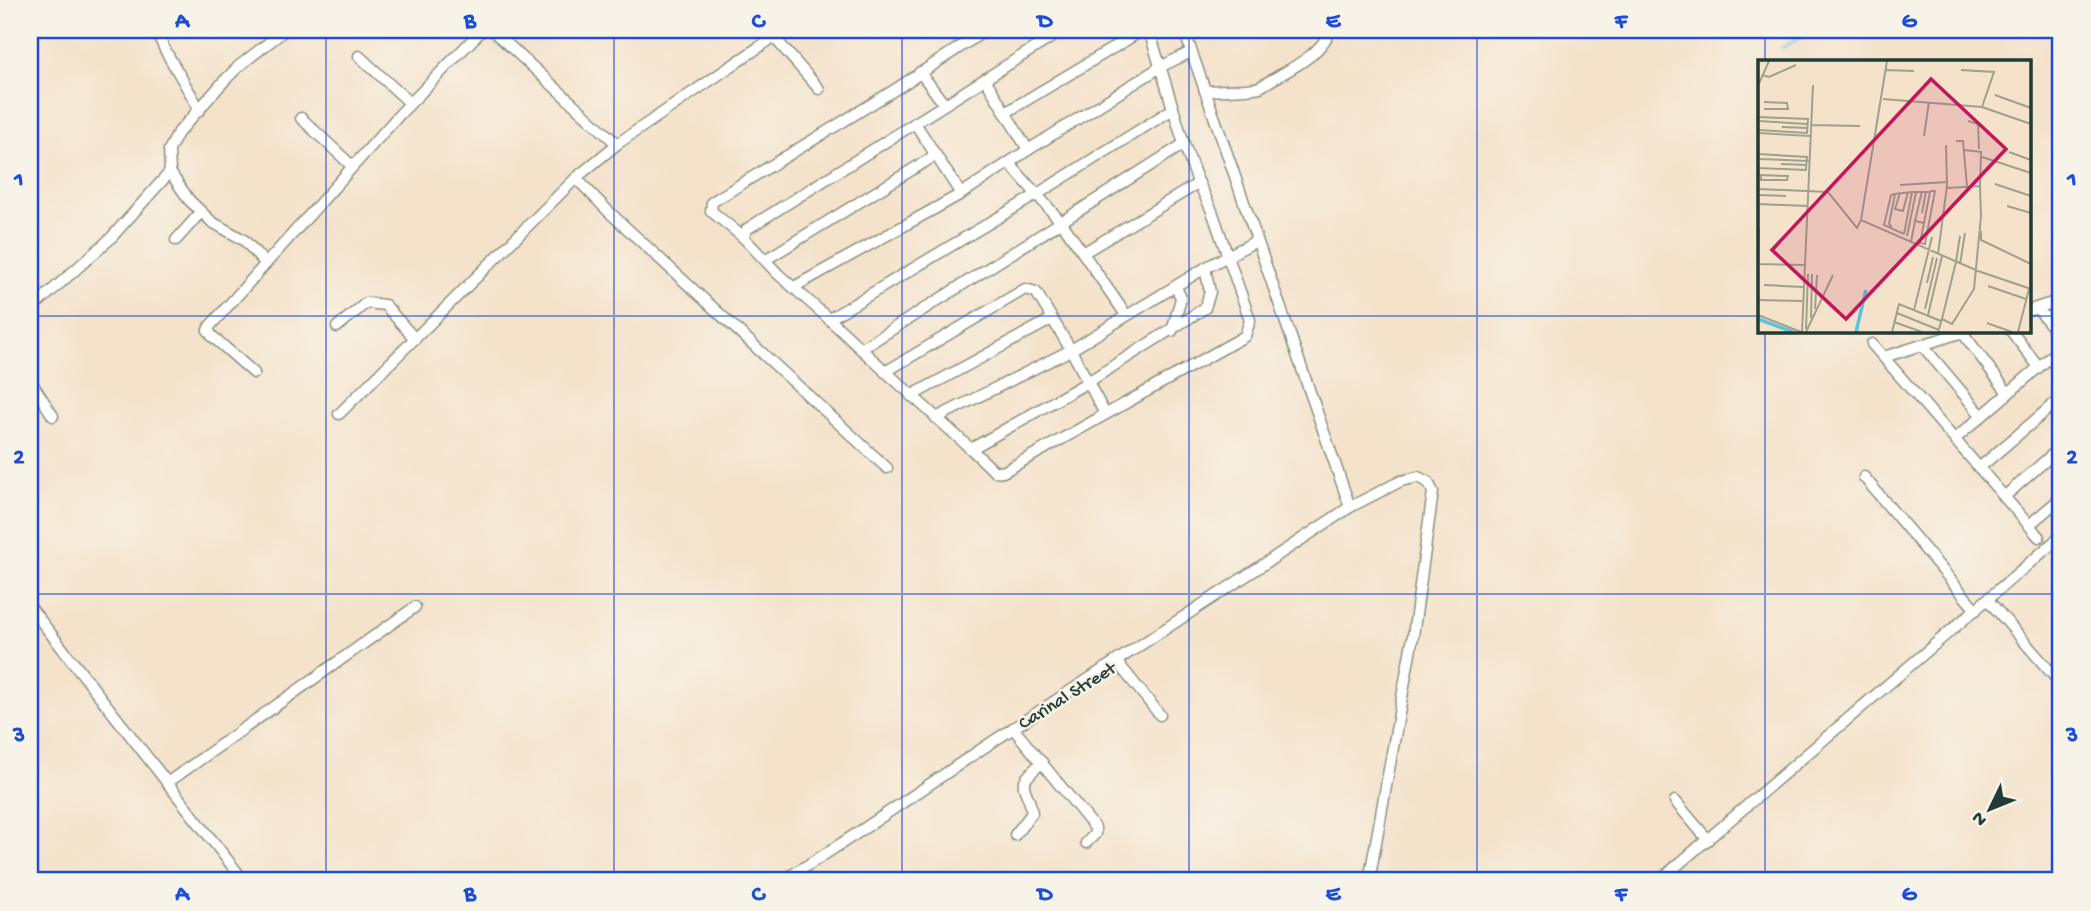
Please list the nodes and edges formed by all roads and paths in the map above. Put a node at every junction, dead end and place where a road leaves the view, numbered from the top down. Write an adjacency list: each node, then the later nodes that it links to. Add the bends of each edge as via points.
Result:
1 (156, 30): 23 (street)
2 (285, 30): 23 (street, via 239,66)
3 (482, 30): 20 (street)
4 (492, 30): 27 (street)
5 (783, 30): 12 (street)
6 (986, 30): 16 (street)
7 (1063, 30): 17 (street)
8 (1143, 30): 24 (street)
9 (1149, 30): 15 (street)
10 (1184, 30): 13 (street)
11 (1330, 30): 19 (street, via 1314,52 1254,89)
12 (774, 37): 18 (street); 27 (street)
13 (1191, 52): 15 (street); 19 (street)
14 (359, 56): 20 (street)
15 (1162, 66): 22 (street); 29 (street)
16 (920, 72): 21 (street); 40 (street, via 712,202 711,211)
17 (985, 79): 21 (street); 24 (street)
18 (819, 89)
19 (1205, 91): 42 (street)
20 (410, 103): 32 (street)
21 (944, 104): 26 (street)
22 (1173, 109): 28 (street); 37 (street)
23 (200, 110): 33 (street, via 172,142)
24 (1005, 113): 29 (street)
25 (301, 118): 32 (street)
26 (915, 123): 30 (street); 40 (street, via 747,229)
27 (617, 144): 34 (street)
28 (1184, 144): 35 (street); 39 (street)
29 (1028, 150): 31 (street)
30 (936, 155): 36 (street); 45 (street)
31 (1009, 163): 36 (street); 37 (street)
32 (352, 166): 46 (street)
33 (170, 172): 38 (street); 52 (street, via 110,239)
34 (576, 178): 62 (street); 85 (street)
35 (1199, 183): 43 (street); 44 (street)
36 (961, 194): 48 (street)
37 (1036, 195): 39 (street); 54 (street)
38 (201, 212): 41 (street); 46 (street, via 244,240)
39 (1062, 223): 43 (street); 66 (street)
40 (744, 237): 45 (street)
41 (176, 240)
42 (1256, 241): 44 (street); 90 (street)
43 (1083, 253): 53 (street)
44 (1228, 255): 47 (street); 78 (street, via 1250,320 1244,336)
45 (765, 260): 48 (street)
46 (265, 263): 71 (street, via 208,330)
47 (1205, 268): 49 (street); 57 (street, via 1209,302)
48 (794, 287): 54 (street)
49 (1176, 287): 53 (street); 57 (street, via 1181,298)
50 (2061, 300): 51 (street)
51 (2033, 309): 61 (street)
52 (30, 310)
53 (1125, 315): 67 (street)
54 (829, 319): 66 (street)
55 (1052, 319): 67 (street); 70 (street, via 1036,292 1025,289); 75 (street)
56 (337, 327): 62 (street, via 366,303 385,305)
57 (1172, 331): 73 (street)
58 (1961, 332): 64 (street)
59 (1965, 332): 74 (street)
60 (2012, 332): 69 (street)
61 (2061, 337)
62 (415, 339): 77 (street)
63 (1872, 344): 68 (street)
64 (1922, 345): 68 (street); 79 (street)
65 (2061, 348): 69 (street)
66 (861, 349): 70 (street)
67 (1072, 350): 73 (street); 81 (street)
68 (1884, 357): 82 (street)
69 (2039, 367): 74 (street)
70 (885, 372): 75 (street)
71 (254, 373)
72 (30, 380): 80 (street)
73 (1088, 382): 78 (street); 84 (street)
74 (2008, 393): 79 (street)
75 (911, 396): 81 (street)
76 (2061, 398): 86 (street)
77 (339, 414)
78 (1105, 414): 84 (street, via 1003,472 994,471)
79 (1982, 415): 82 (street)
80 (53, 416)
81 (936, 418): 84 (street)
82 (1955, 439): 86 (street)
83 (2061, 447): 88 (street)
84 (971, 449)
85 (887, 468)
86 (1979, 468): 88 (street)
87 (1864, 477): 97 (street)
88 (2004, 497): 91 (street)
89 (2061, 498): 91 (street)
90 (1350, 507): 98 (street, Carinal Street); 110 (street, Carinal Street, via 1418,477 1428,482 1433,492)
91 (2029, 525): 93 (street)
92 (2061, 536): 94 (street)
93 (2039, 537)
94 (1988, 600): 97 (street); 99 (street)
95 (30, 607): 103 (street)
96 (415, 607): 103 (street)
97 (1976, 610): 106 (street)
98 (1117, 662): 100 (street); 101 (street, Carinal Street)
99 (2061, 684)
100 (1160, 715)
101 (1013, 728): 102 (street); 109 (street, Carinal Street)
102 (1042, 762): 105 (street, via 1023,784 1032,813); 107 (street, via 1094,828 1095,834)
103 (167, 783): 108 (street)
104 (1675, 801): 106 (street)
105 (1015, 835)
106 (1707, 840): 111 (street)
107 (1086, 843)
108 (244, 881)
109 (782, 881)
110 (1369, 881)
111 (1659, 881)

